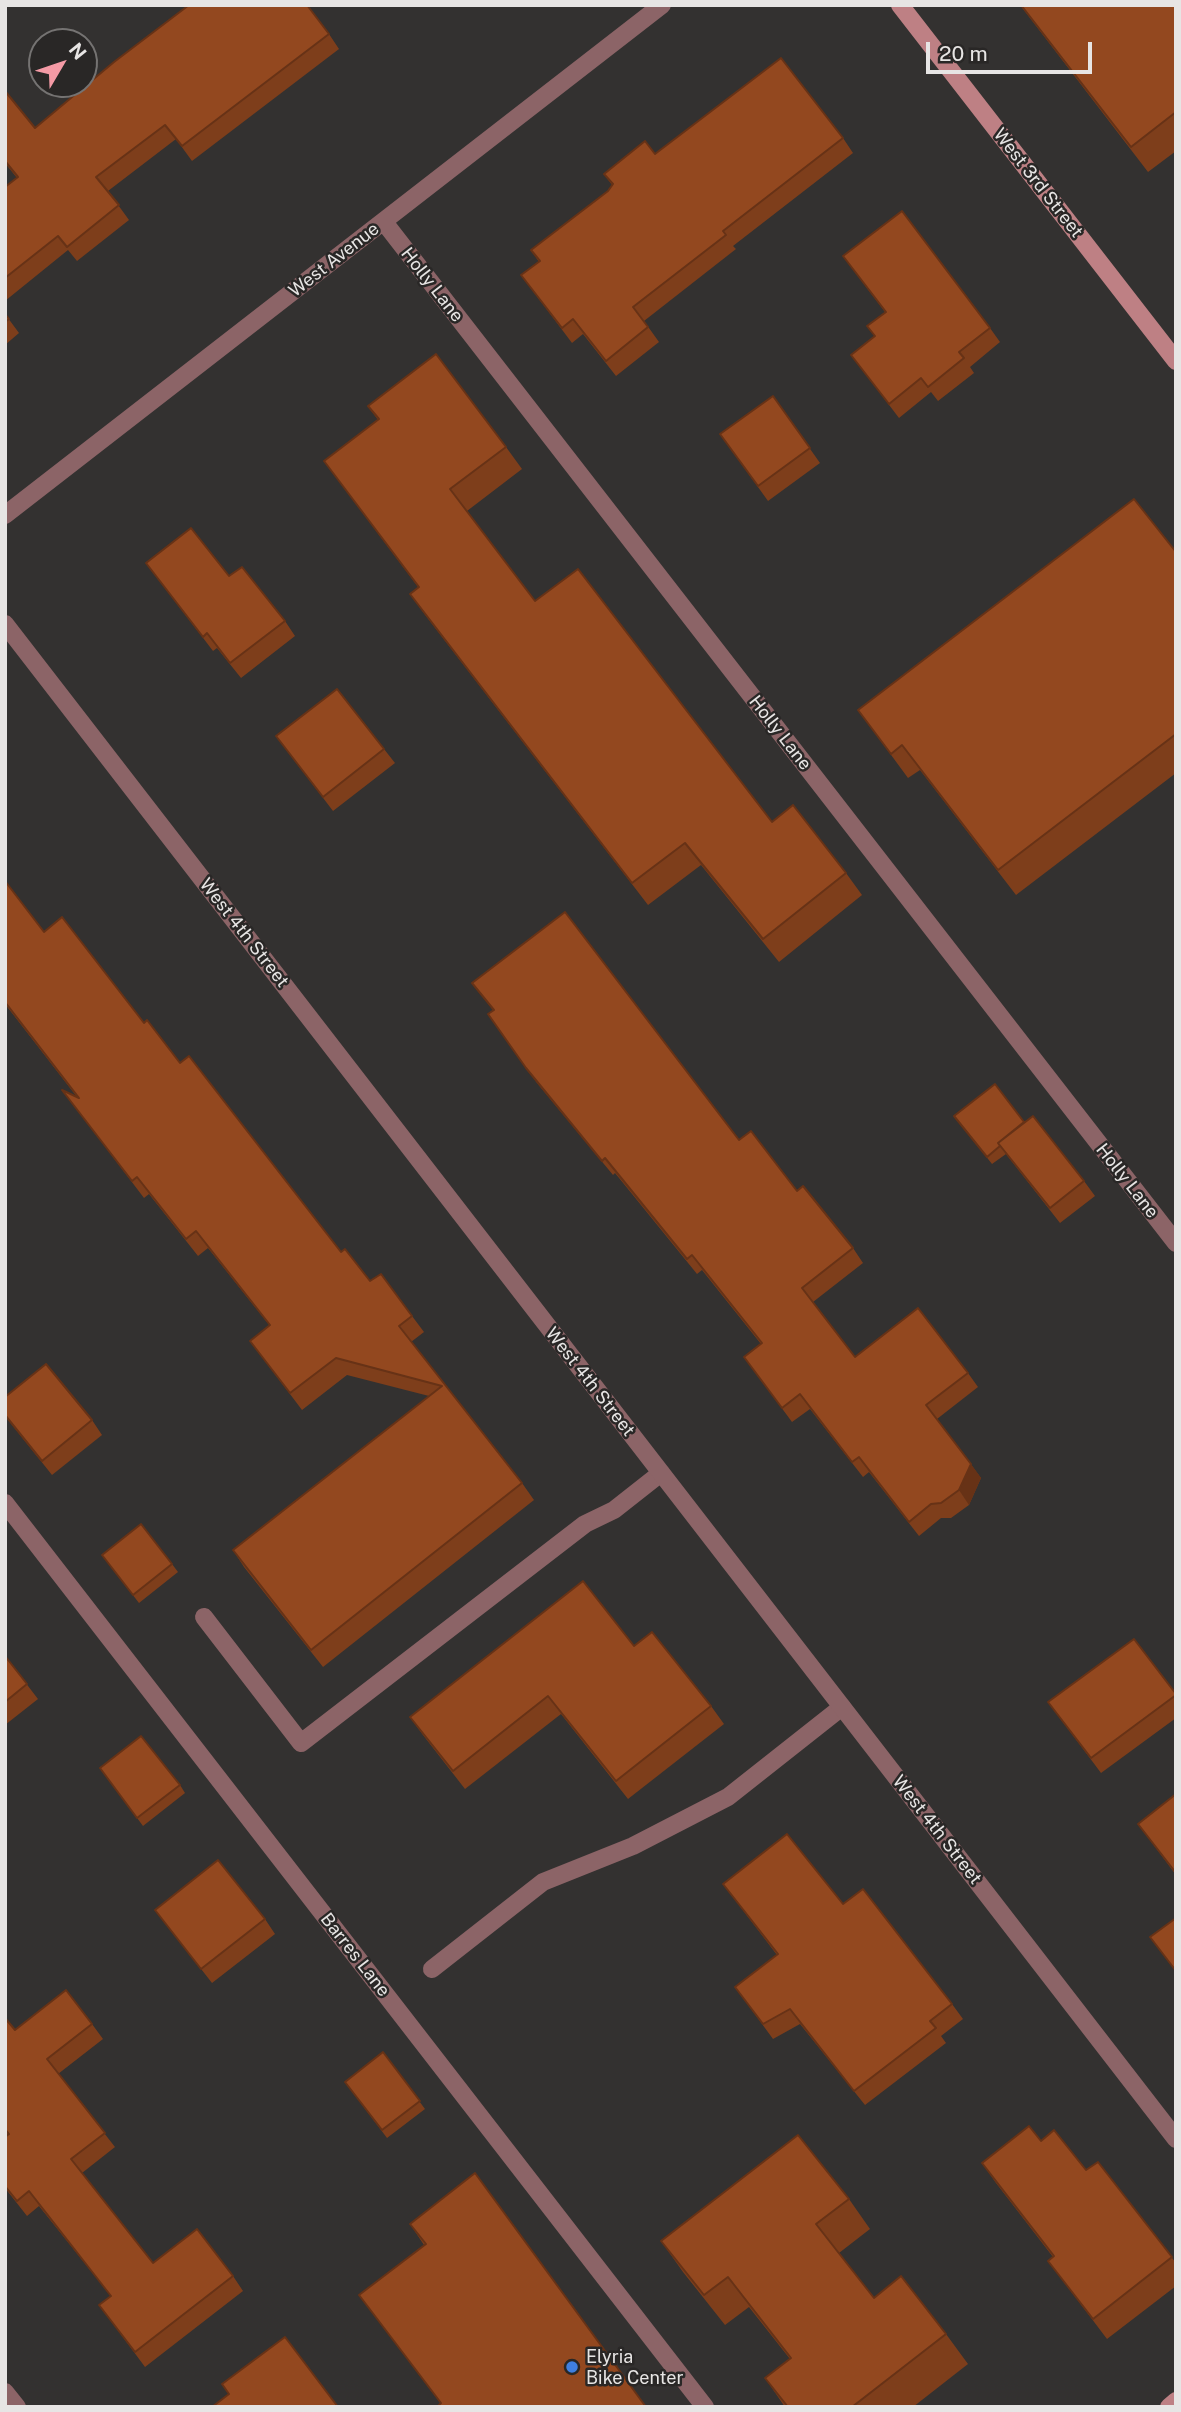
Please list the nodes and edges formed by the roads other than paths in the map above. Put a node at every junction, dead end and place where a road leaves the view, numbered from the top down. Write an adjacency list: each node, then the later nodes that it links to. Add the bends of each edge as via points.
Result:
1 (662, 5): 3 (street, West Avenue)
2 (900, 5): 4 (main road, West 3rd Street)
3 (384, 222): 5 (street, West Avenue); 7 (street, Holly Lane)
4 (1176, 361)
5 (5, 514)
6 (5, 624): 8 (street, West 4th Street)
7 (1176, 1243)
8 (661, 1473): 10 (street, via 614,1510 585,1524 301,1742); 11 (street, West 4th Street)
9 (5, 1503): 17 (street, Barres Lane)
10 (204, 1617)
11 (842, 1707): 12 (street, via 728,1797 633,1846 543,1882); 13 (street, West 4th Street)
12 (432, 1969)
13 (1176, 2139)
14 (5, 2392): 16 (street)
15 (1176, 2402): 18 (main road)
16 (16, 2407)
17 (705, 2407)
18 (1169, 2407)

